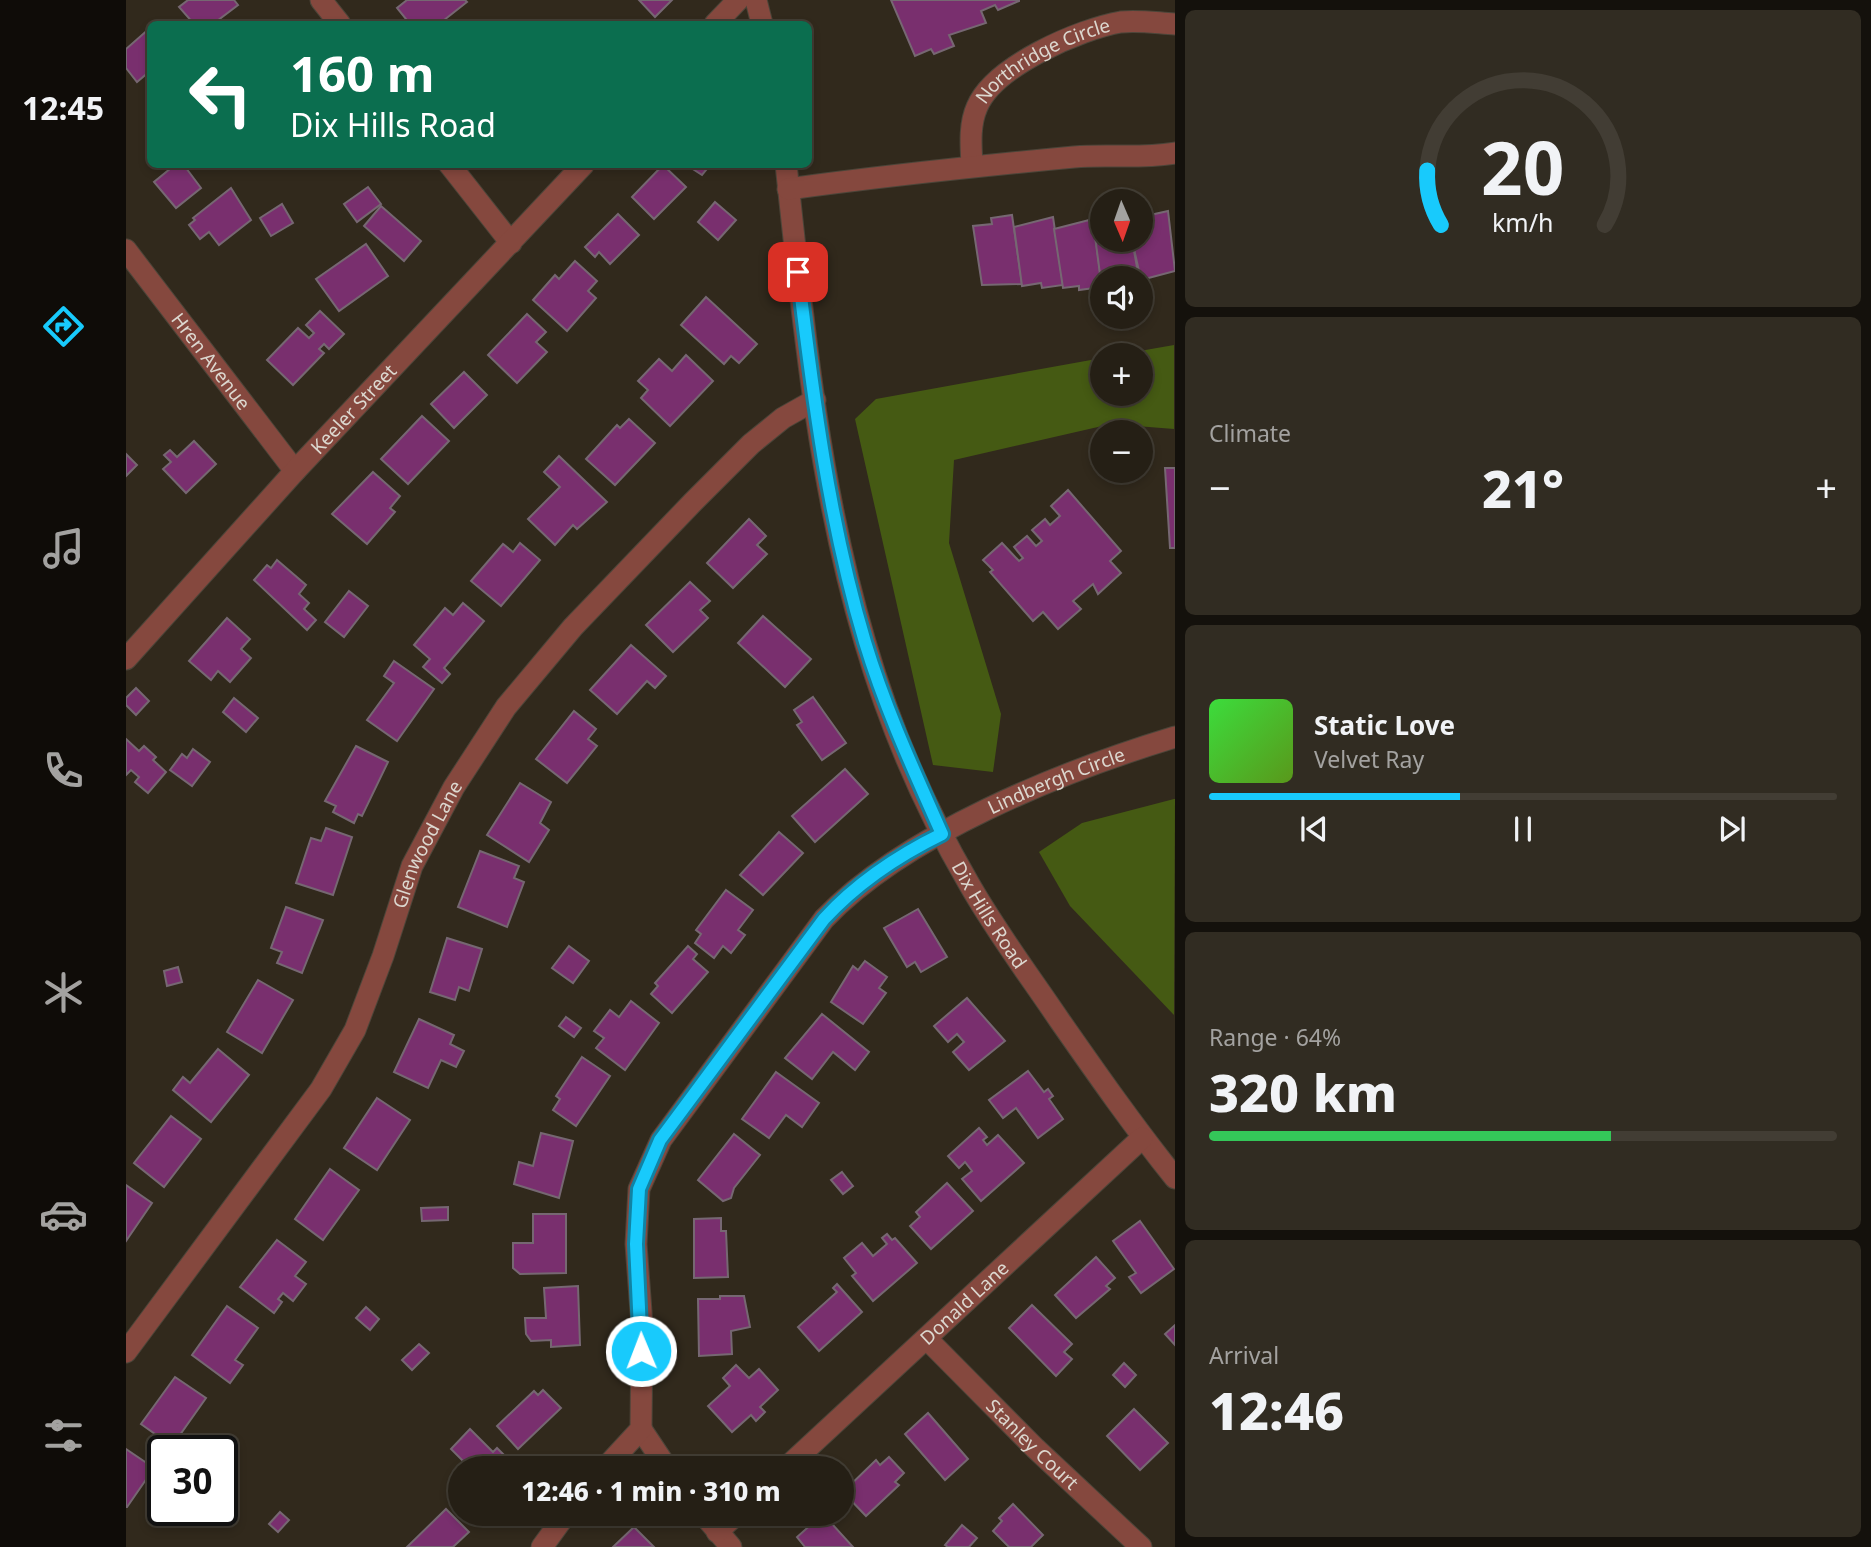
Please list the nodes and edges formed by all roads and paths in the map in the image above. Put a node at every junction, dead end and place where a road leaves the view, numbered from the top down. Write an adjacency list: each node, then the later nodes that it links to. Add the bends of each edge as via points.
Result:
1 (321, 0): 4 (street)
2 (738, 0): 5 (street)
3 (756, 0): 6 (street)
4 (338, 21)
5 (718, 21)
6 (761, 21)
7 (1174, 23): 9 (street, Northridge Circle, via 1124,22 1092,29 1057,41 1010,72 977,105 971,126)
8 (1174, 153): 9 (street, via 1141,159 1091,156)
9 (972, 165): 13 (street)
10 (452, 168): 14 (street)
11 (580, 168): 14 (street, Keeler Street)
12 (786, 168): 13 (street, Dix Hills Road)
13 (788, 189): 16 (street, Dix Hills Road)
14 (510, 243): 17 (street, Keeler Street)
15 (126, 250): 17 (street, Hren Avenue)
16 (815, 400): 20 (street, Dix Hills Road, via 828,485 865,642); 24 (street, Glenwood Lane, via 751,444 702,492 573,627 506,707 454,787 412,866 355,1030 321,1089)
17 (295, 471): 18 (street, Keeler Street)
18 (126, 659)
19 (1174, 737): 20 (street, Lindbergh Circle, via 1118,754)
20 (942, 834): 21 (street, Dix Hills Road, via 996,927); 25 (street, Lindbergh Circle, via 907,851 851,890 824,919 660,1140 639,1189)
21 (1142, 1138): 22 (street, Dix Hills Road); 23 (street, Donald Lane)
22 (1174, 1178)
23 (927, 1339): 28 (street, Donald Lane); 31 (street, Stanley Court)
24 (126, 1352)
25 (641, 1429): 26 (street); 27 (street)
26 (616, 1456)
27 (659, 1456)
28 (799, 1456)
29 (557, 1526): 30 (street)
30 (542, 1547)
31 (1141, 1547)

